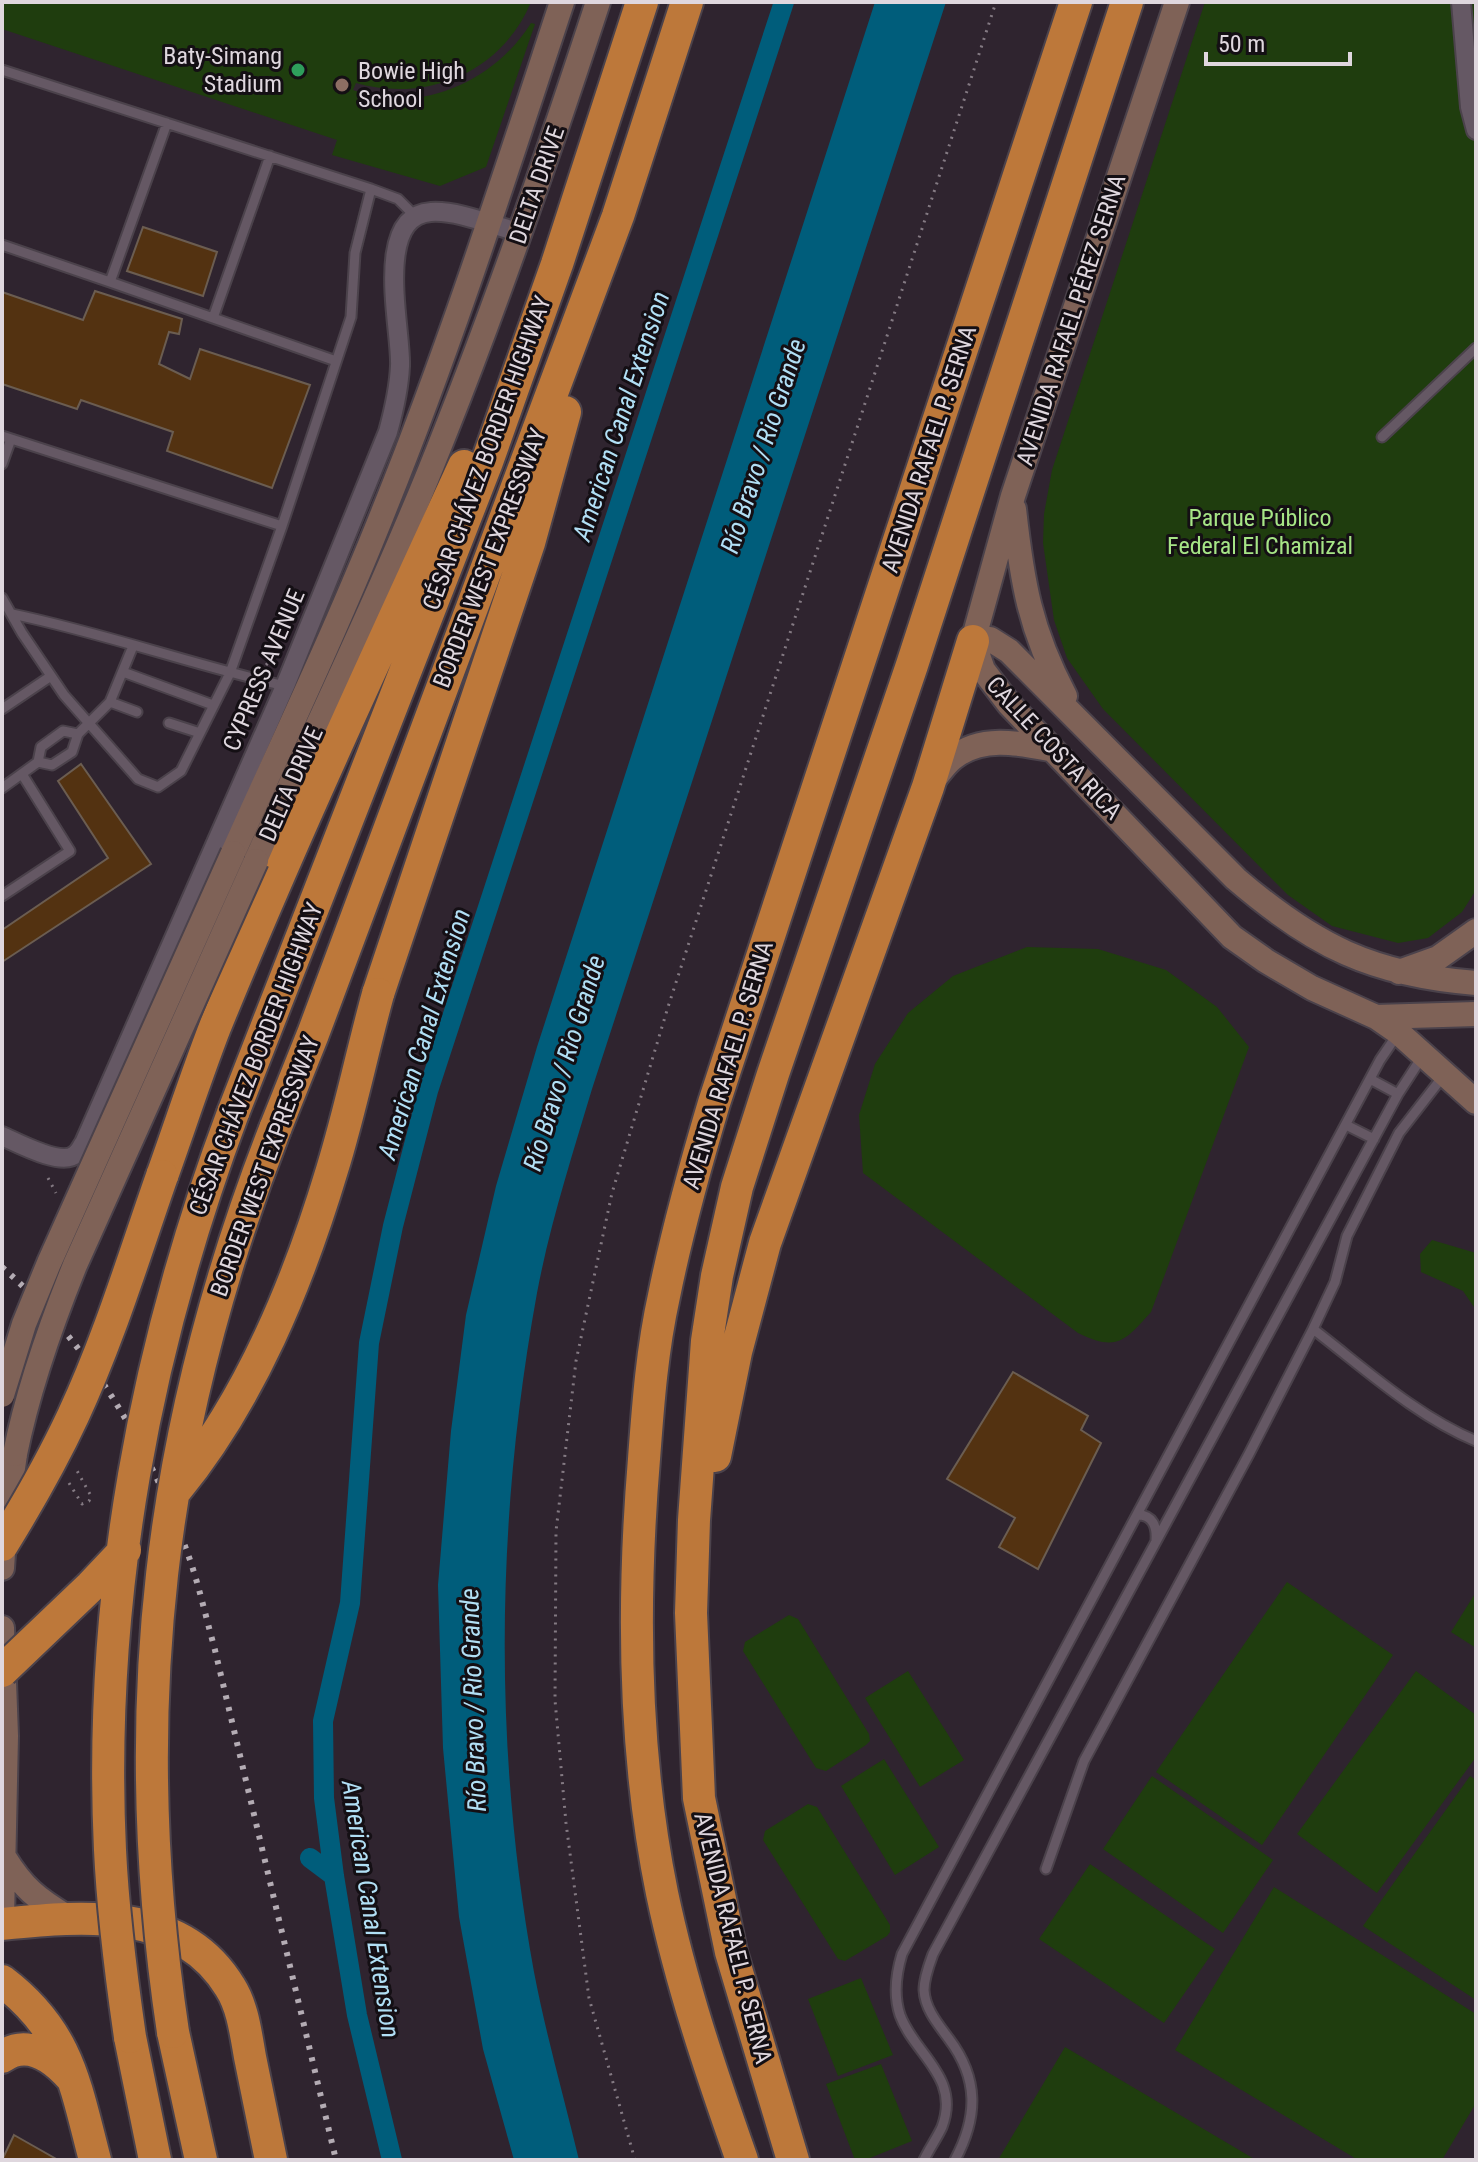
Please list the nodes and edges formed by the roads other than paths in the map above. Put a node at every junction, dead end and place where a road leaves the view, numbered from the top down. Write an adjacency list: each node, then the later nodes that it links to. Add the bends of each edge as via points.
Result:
1 (562, 2): 16 (main road, DELTA DRIVE)
2 (598, 2): 17 (main road, DELTA DRIVE)
3 (642, 2): 19 (highway, CÉSAR CHÁVEZ BORDER HIGHWAY)
4 (687, 2): 14 (highway)
5 (1076, 2): 87 (highway, AVENIDA RAFAEL P. SERNA, via 714,1103 661,1314 648,1402 637,1595 646,1800 686,1993)
6 (1127, 2): 70 (highway, AVENIDA RAFAEL P. SERNA, via 737,1187 707,1341)
7 (1177, 2): 27 (main road, AVENIDA RAFAEL PÉREZ SERNA)
8 (1461, 2): 11 (street)
9 (2, 70): 10 (lane)
10 (167, 123): 12 (lane); 20 (lane)
11 (1476, 130)
12 (270, 156): 13 (lane); 21 (lane)
13 (371, 189): 15 (lane, via 398,199); 23 (lane, via 355,253 351,317)
14 (618, 216): 75 (highway, bridge, via 529,543 378,994 333,1168 284,1306 250,1375 195,1464 139,1535); 85 (highway, BORDER WEST EXPRESSWAY, bridge, via 245,1205 214,1305 177,1462 159,1584 151,1784 162,1960)
15 (416, 217): 16 (street, via 431,212); 36 (street, CYPRESS AVENUE, via 405,227 395,255 400,363 388,432)
16 (488, 224): 17 (street); 67 (main road, DELTA DRIVE, bridge, via 384,510 49,1263)
17 (521, 233): 73 (main road, DELTA DRIVE, bridge, via 395,551 60,1301 15,1454)
18 (2, 245): 20 (lane)
19 (557, 264): 72 (highway, bridge, via 289,852 214,1031 74,1414); 84 (highway, CÉSAR CHÁVEZ BORDER HIGHWAY, bridge, via 487,462 233,1113 183,1256 157,1361 118,1570 108,1766 116,1933)
20 (110, 282): 21 (lane)
21 (213, 318): 23 (lane)
22 (1476, 348): 24 (lane)
23 (336, 361): 28 (lane)
24 (1382, 437)
25 (6, 438): 26 (lane); 28 (lane)
26 (2, 464)
27 (1013, 496): 31 (main road, AVENIDA RAFAEL PÉREZ SERNA); 42 (main road, via 1034,628)
28 (282, 526): 34 (lane)
29 (2, 598): 30 (lane)
30 (12, 614): 32 (lane); 35 (lane)
31 (973, 641): 42 (main road, CALLE COSTA RICA, via 990,639 1009,651); 46 (main road, CALLE COSTA RICA, via 983,670); 49 (highway)
32 (133, 646): 33 (lane); 34 (lane)
33 (123, 672): 37 (lane); 38 (lane)
34 (230, 673): 36 (lane); 38 (lane)
35 (51, 676): 39 (lane); 43 (lane)
36 (285, 686): 64 (street, CYPRESS AVENUE, via 84,1143 66,1159)
37 (110, 702): 40 (lane); 43 (lane)
38 (213, 705): 44 (lane)
39 (2, 709)
40 (137, 712)
41 (169, 723): 44 (lane)
42 (1079, 723): 53 (main road, CALLE COSTA RICA, via 1276,913 1357,960)
43 (89, 725): 44 (lane, via 138,779 158,787 181,771); 45 (lane)
44 (200, 733)
45 (78, 734): 47 (lane, via 72,752 52,765); 47 (lane, via 63,731 41,747)
46 (1050, 749): 49 (main road, via 1009,742 966,750 952,758); 56 (main road, CALLE COSTA RICA, via 1232,937 1312,988)
47 (38, 762): 48 (lane)
48 (22, 774): 50 (lane); 51 (lane, via 70,851)
49 (928, 787): 70 (highway, via 765,1243 718,1447)
50 (2, 788)
51 (2, 896)
52 (1476, 931): 53 (main road, via 1438,958)
53 (1399, 972): 54 (main road, CALLE COSTA RICA)
54 (1476, 983)
55 (1476, 1014): 56 (main road, CALLE COSTA RICA)
56 (1376, 1017): 57 (main road)
57 (1399, 1033): 58 (main road); 60 (lane)
58 (1424, 1054): 59 (main road); 61 (lane)
59 (1446, 1074): 62 (main road); 66 (lane, via 1399,1133 1347,1236 1335,1282)
60 (1370, 1079): 61 (lane); 63 (lane)
61 (1398, 1094): 65 (lane)
62 (1476, 1102)
63 (1346, 1125): 65 (lane); 69 (lane)
64 (2, 1136)
65 (1374, 1139): 71 (lane)
66 (1313, 1329): 68 (lane, via 1447,1429); 77 (lane, via 1084,1761)
67 (2, 1395)
68 (1476, 1441)
69 (1138, 1515): 71 (lane, via 1152,1520); 89 (lane, via 902,1954 896,1976 900,2015 940,2075 944,2093 942,2126)
70 (694, 1520): 88 (highway, AVENIDA RAFAEL P. SERNA, via 691,1613 699,1798 731,1952)
71 (1156, 1540): 90 (lane, via 933,1954 924,1989 928,2006 965,2065 973,2101 966,2139)
72 (2, 1545)
73 (2, 1568)
74 (2, 1628): 76 (main road)
75 (2, 1671)
76 (4, 1857): 78 (main road, via 36,1899); 79 (main road)
77 (1046, 1869)
78 (67, 1917): 79 (highway); 86 (highway, via 129,1920 157,1928 211,1963 231,1988 243,2020)
79 (2, 1922)
80 (2, 1981): 82 (highway, via 49,2028)
81 (2, 2057): 82 (highway, via 19,2050 43,2053)
82 (73, 2079): 83 (highway)
83 (95, 2160)
84 (155, 2160)
85 (201, 2160)
86 (271, 2160)
87 (742, 2160)
88 (793, 2160)
89 (924, 2160)
90 (955, 2160)

